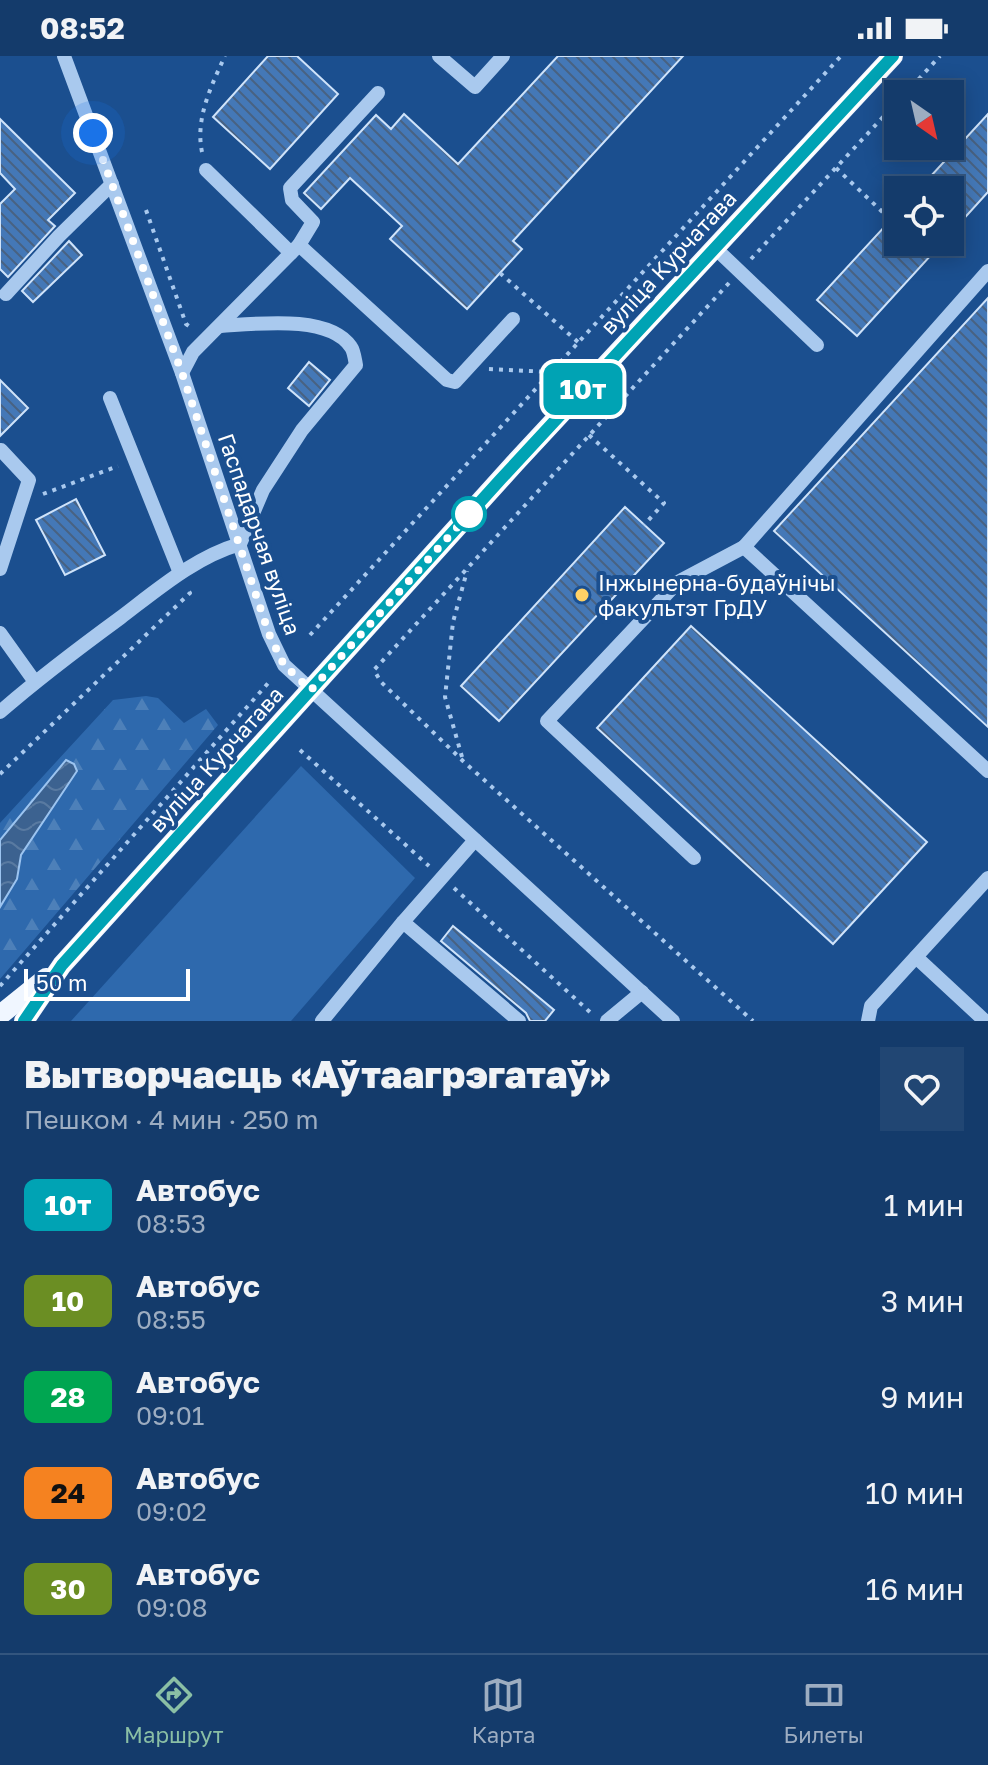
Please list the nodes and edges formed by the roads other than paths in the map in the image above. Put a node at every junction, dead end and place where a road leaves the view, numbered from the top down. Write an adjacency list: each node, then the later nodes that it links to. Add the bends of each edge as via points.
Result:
1 (64, 56): 7 (street, Гаспадарчая вуліца)
2 (439, 56): 3 (street, via 475,87)
3 (503, 56)
4 (893, 56): 8 (main road, вуліца Курчатава)
5 (378, 93): 9 (street, via 290,188 292,200 313,222)
6 (206, 170): 9 (street)
7 (112, 184): 11 (street); 15 (street, Гаспадарчая вуліца)
8 (714, 247): 14 (street); 24 (main road, вуліца Курчатава)
9 (295, 249): 12 (street, via 447,380 455,382); 13 (street)
10 (988, 271): 19 (street)
11 (6, 294)
12 (513, 319)
13 (221, 326): 15 (street, via 193,352); 18 (street, via 300,324 333,331 351,347 356,365 278,466)
14 (817, 345)
15 (182, 373): 18 (street, Гаспадарчая вуліца)
16 (110, 398): 21 (street)
17 (1, 450): 20 (street, via 29,480)
18 (240, 544): 21 (street); 24 (street, Гаспадарчая вуліца, via 284,665)
19 (744, 547): 26 (street); 28 (street, via 678,582 547,721)
20 (0, 569)
21 (180, 573): 23 (street)
22 (0, 633): 23 (street)
23 (35, 682): 25 (street)
24 (311, 690): 27 (street, Гаспадарчая вуліца); 32 (main road, вуліца Курчатава)
25 (0, 712)
26 (988, 771)
27 (475, 840): 30 (street); 33 (street, Гаспадарчая вуліца)
28 (694, 858)
29 (988, 878): 31 (street)
30 (403, 922): 37 (street); 38 (street)
31 (916, 957): 40 (street, via 871,1006); 41 (street)
32 (62, 965): 34 (main road, вуліца Курчатава); 36 (main road, вуліца Курчатава)
33 (642, 992): 35 (street, Гаспадарчая вуліца); 39 (street)
34 (0, 1015)
35 (672, 1020)
36 (24, 1021)
37 (322, 1021)
38 (519, 1021)
39 (607, 1021)
40 (868, 1021)
41 (985, 1021)

